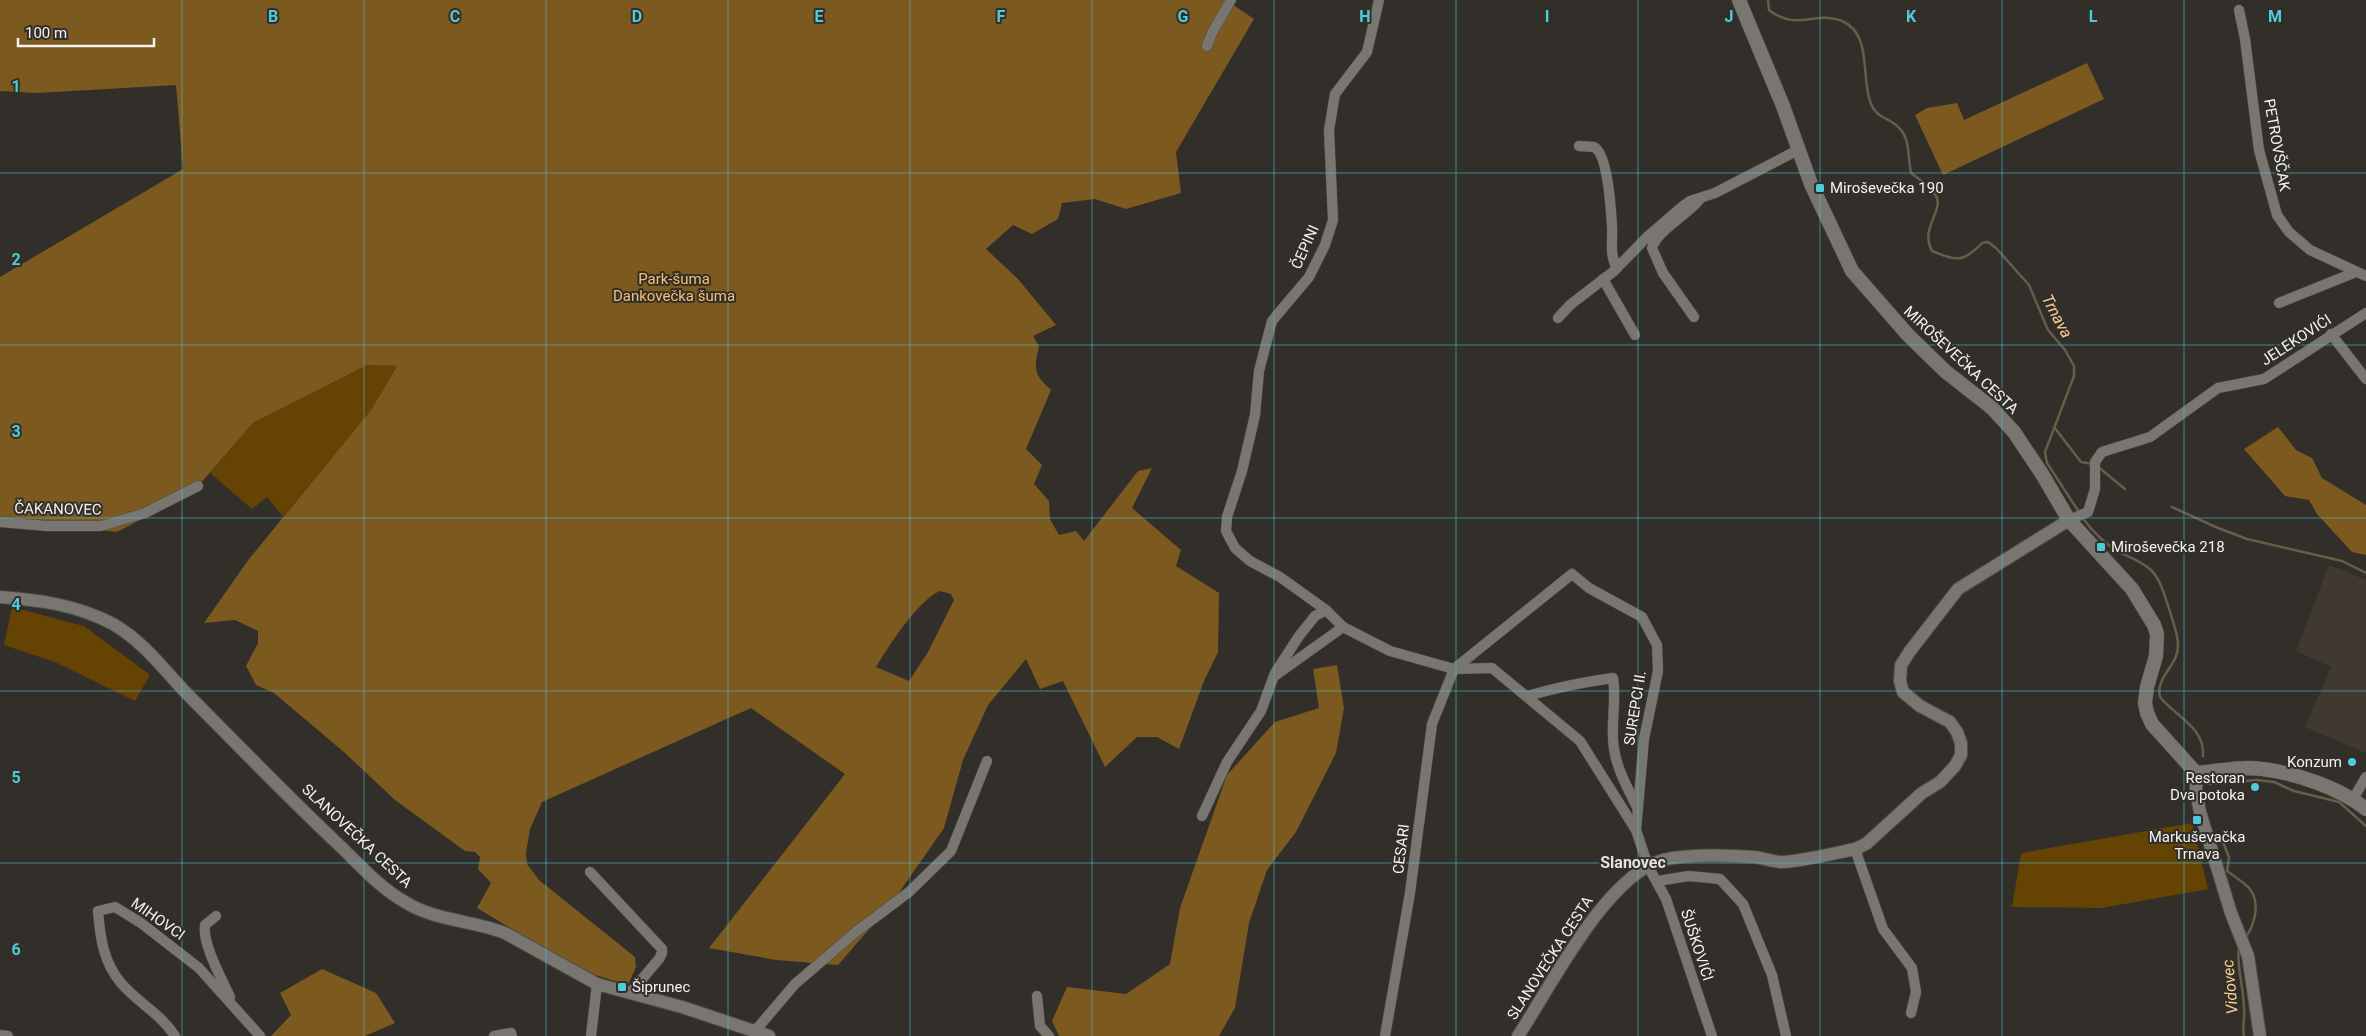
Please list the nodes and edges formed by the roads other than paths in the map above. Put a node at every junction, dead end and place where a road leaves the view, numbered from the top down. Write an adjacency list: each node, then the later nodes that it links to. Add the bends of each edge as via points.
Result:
1 (1231, 0): 5 (street)
2 (1379, 0): 23 (street, ČEPINI, via 1367,52 1335,94 1329,130 1333,220 1310,277 1272,321 1259,370 1255,415 1227,517 1226,531 1235,548)
3 (1739, 0): 7 (main road, MIROŠEVEČKA CESTA)
4 (2238, 10): 10 (street, PETROVŠČAK, via 2245,39 2259,150 2277,216 2289,232 2310,250)
5 (1207, 46)
6 (1579, 146): 9 (street, via 1594,147 1601,154 1606,172 1612,258)
7 (1798, 150): 8 (street); 20 (main road, MIROŠEVEČKA CESTA, via 1852,271 1908,336 1992,408)
8 (1700, 199): 9 (street, via 1682,206); 14 (street, via 1660,235 1652,248 1663,273)
9 (1617, 268): 11 (street)
10 (2361, 274): 12 (street, PETROVŠČAK)
11 (1603, 279): 15 (street); 17 (street)
12 (2280, 303)
13 (2366, 312): 16 (street, JELEKOVIĆI)
14 (1694, 317)
15 (1558, 318)
16 (2331, 334): 18 (street); 20 (street, JELEKOVIĆI, via 2264,379 2218,388 2150,437 2099,455 2095,464 2092,502)
17 (1635, 335)
18 (2366, 379)
19 (198, 486): 21 (street, ČAKANOVEC, via 145,513 101,526)
20 (2077, 516): 29 (main road, MIROŠEVEČKA CESTA, via 2132,589 2154,625 2158,644 2147,687 2147,713 2152,724); 36 (street, SLANOVEČKA CESTA, via 1958,590 1910,651 1901,665 1903,692 1920,706 1950,722 1961,743 1961,755 1940,782 1922,793 1866,844)
21 (0, 522)
22 (0, 597): 41 (street, SLANOVEČKA CESTA, via 60,604 114,625 152,653 190,697 312,819 403,902 433,916 505,932)
23 (1326, 610): 24 (street); 26 (street, via 1315,616 1299,636)
24 (1343, 627): 25 (street, via 1390,651); 26 (street)
25 (1454, 669): 27 (street, via 1492,668); 32 (street, SUREPCI II., via 1572,574 1605,598 1642,617 1657,645 1658,672 1644,739); 56 (street, CESARI, via 1432,724 1410,893)
26 (1274, 677): 34 (street, via 1261,710 1227,762)
27 (1527, 696): 32 (street, via 1564,685 1613,678 1616,694 1614,749 1621,774); 35 (street, via 1580,741)
28 (988, 761): 46 (street, via 951,851 909,892 795,984)
29 (2196, 773): 31 (main road, via 2261,769 2282,772); 60 (street, via 2200,812 2231,913 2248,956)
30 (2366, 777): 31 (street)
31 (2353, 799): 33 (main road)
32 (1638, 808): 35 (street, SUREPCI II.)
33 (2366, 809)
34 (1202, 816)
35 (1636, 830): 37 (street)
36 (1855, 849): 37 (street, SLANOVEČKA CESTA, via 1781,862 1715,855 1663,860); 45 (street, via 1882,929 1912,968 1916,992)
37 (1648, 866): 39 (street, ŠUŠKOVIĆI); 57 (street, SLANOVEČKA CESTA, via 1631,875 1610,897 1577,941)
38 (590, 872): 42 (street, via 662,949 658,959)
39 (1657, 881): 58 (street, ŠUŠKOVIĆI); 59 (street, via 1689,876 1720,879 1743,904 1772,975)
40 (216, 916): 44 (street, via 204,929)
41 (596, 984): 42 (street, SLANOVEČKA CESTA); 53 (street)
42 (631, 992): 46 (street, SLANOVEČKA CESTA)
43 (1037, 996): 55 (street, via 1040,1026)
44 (233, 1005): 49 (street, MIHOVCI, via 199,968 141,923 116,907 98,911 101,947 120,982 165,1021); 50 (street, MIHOVCI)
45 (1911, 1013)
46 (756, 1031): 54 (street, SLANOVEČKA CESTA)
47 (0, 1035): 48 (street)
48 (8, 1036)
49 (175, 1036)
50 (260, 1036)
51 (494, 1036): 52 (street, via 510,1033)
52 (512, 1036)
53 (591, 1036)
54 (769, 1036)
55 (1049, 1036)
56 (1385, 1036)
57 (1518, 1036)
58 (1712, 1036)
59 (1786, 1036)
60 (2260, 1036)

